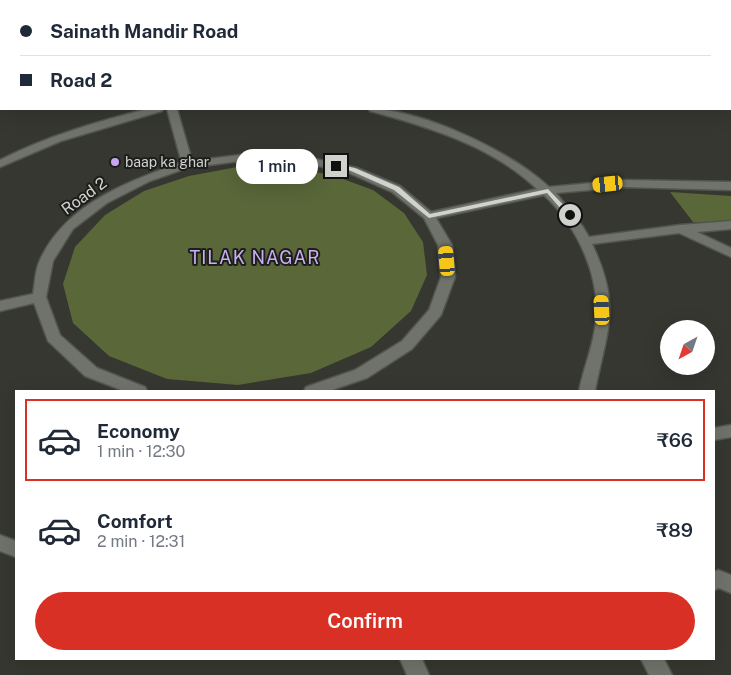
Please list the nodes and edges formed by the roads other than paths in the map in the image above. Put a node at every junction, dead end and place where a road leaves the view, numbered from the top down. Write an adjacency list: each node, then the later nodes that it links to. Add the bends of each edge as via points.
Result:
1 (154, 110): 4 (street, via 27,149)
2 (172, 110): 5 (street, via 187,160)
3 (378, 110): 7 (street, via 464,137 509,161)
4 (0, 164)
5 (185, 165): 8 (street, Road 2, via 248,157 302,159 344,168 396,189); 13 (street, Road 2, via 103,200 68,227 46,261)
6 (731, 186): 7 (street, via 608,184)
7 (548, 191): 8 (street); 11 (street, via 570,215)
8 (429, 216): 16 (street, Road 2, via 445,245 448,277 436,312 407,345 361,374)
9 (731, 225): 10 (street)
10 (680, 228): 11 (street); 12 (street)
11 (587, 241): 17 (street, via 600,281 603,324)
12 (731, 253)
13 (38, 297): 14 (street); 15 (street, via 52,337 91,372)
14 (0, 306)
15 (136, 390)
16 (315, 390)
17 (587, 390)
18 (731, 431): 19 (street)
19 (715, 434)
20 (0, 544): 21 (street)
21 (15, 549)
22 (715, 580): 23 (street)
23 (731, 584)
24 (411, 660): 26 (street)
25 (653, 660): 27 (street)
26 (418, 675)
27 (661, 675)

